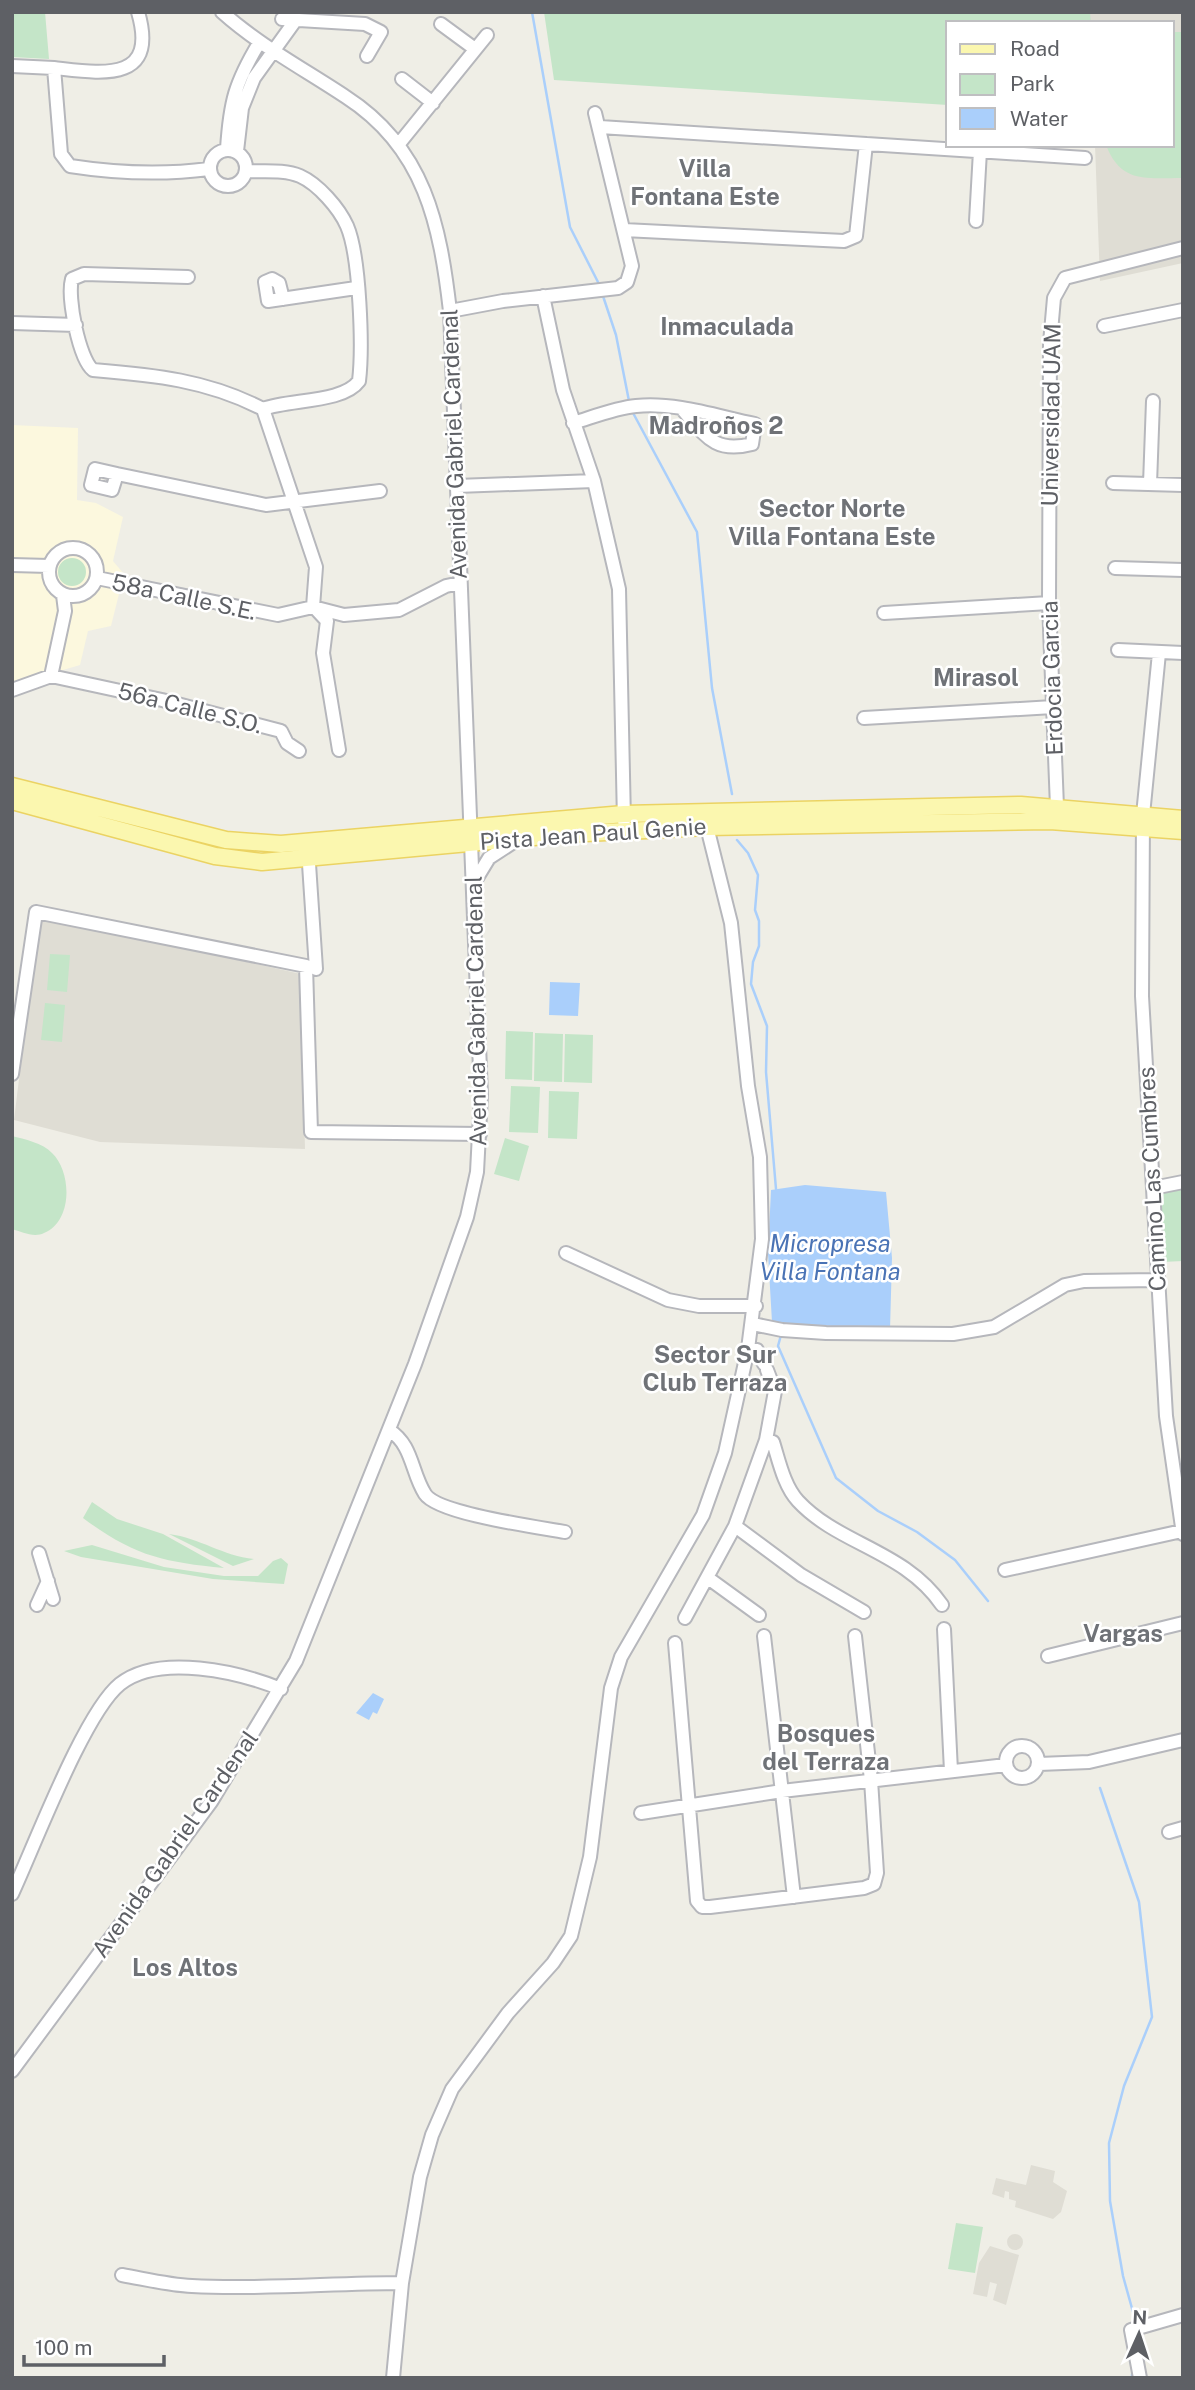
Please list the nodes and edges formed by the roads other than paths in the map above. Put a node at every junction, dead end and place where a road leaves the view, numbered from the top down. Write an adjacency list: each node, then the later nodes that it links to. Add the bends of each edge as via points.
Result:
1 (138, 12): 10 (street, via 142,45 133,62 121,71)
2 (222, 12): 5 (street, Avenida Gabriel Cardenal)
3 (441, 24): 6 (street)
4 (486, 34): 6 (street)
5 (259, 43): 7 (street, Avenida Gabriel Cardenal); 17 (street, via 230,104)
6 (475, 49): 12 (street)
7 (272, 51): 8 (street, via 288,20 365,24 381,32); 16 (street, Avenida Gabriel Cardenal, via 367,112); 17 (street, via 254,78)
8 (367, 56)
9 (12, 66): 10 (street)
10 (54, 68): 20 (street, via 61,153 70,166 124,171)
11 (402, 79): 12 (street)
12 (433, 103): 16 (street)
13 (595, 113): 14 (street)
14 (600, 127): 15 (street); 23 (street)
15 (866, 144): 18 (street); 23 (street, via 856,236 844,241)
16 (398, 145): 30 (street, Avenida Gabriel Cardenal, via 433,208)
17 (232, 150): 20 (street, via 213,155); 21 (street, via 244,158)
18 (979, 151): 19 (street); 22 (street)
19 (1085, 158)
20 (209, 169): 21 (street, via 215,181 226,186 243,179)
21 (246, 171): 26 (street, via 301,176 329,201 348,228)
22 (976, 221)
23 (624, 230): 27 (street, via 632,266 627,282 618,288)
24 (1183, 248): 46 (street, Universidad UAM, via 1065,278 1054,298)
25 (188, 277): 32 (street, via 84,274 72,278)
26 (356, 288): 28 (street); 35 (street, via 359,381 353,390)
27 (543, 296): 30 (street); 37 (street)
28 (283, 299)
29 (1183, 310): 33 (street)
30 (450, 311): 43 (street, Avenida Gabriel Cardenal)
31 (12, 323): 32 (street)
32 (76, 325): 35 (street, via 85,364 93,370 173,376)
33 (1104, 326)
34 (1153, 401): 41 (street)
35 (263, 409): 45 (street)
36 (682, 409): 36 (street, via 755,424 752,443 732,449 710,441); 37 (street, via 628,407)
37 (573, 423): 39 (street)
38 (117, 474): 45 (street, via 247,503)
39 (594, 481): 43 (street); 72 (street, via 619,589)
40 (1113, 483): 41 (street)
41 (1150, 484): 42 (street)
42 (1183, 485)
43 (457, 486): 52 (street, Avenida Gabriel Cardenal)
44 (380, 491): 45 (street)
45 (295, 501): 55 (street, via 316,567)
46 (1050, 550): 54 (street, Erdocia Garcia)
47 (12, 565): 48 (street)
48 (49, 566): 51 (street, via 58,552 83,550 95,562); 53 (street, via 50,583)
49 (1115, 568): 50 (street)
50 (1183, 569)
51 (97, 579): 53 (street, via 87,592); 55 (street, 58a Calle S.E., via 256,613 278,615)
52 (460, 583): 55 (street, via 399,610 344,615); 77 (street, Avenida Gabriel Cardenal)
53 (63, 595): 60 (street, via 65,611)
54 (1049, 603): 56 (street); 62 (street, Erdocia Garcia)
55 (313, 607): 64 (street, via 327,621 323,653)
56 (884, 613)
57 (1118, 650): 59 (street)
58 (1183, 653): 59 (street)
59 (1159, 659): 73 (street, Camino Las Cumbres)
60 (51, 676): 61 (street); 65 (street, 56a Calle S.O., via 281,731 287,743)
61 (12, 690)
62 (1053, 706): 63 (street); 70 (street, Erdocia Garcia)
63 (864, 718)
64 (339, 750)
65 (299, 751)
66 (12, 786): 79 (main road, Pista Jean Paul Genie, via 226,840)
67 (12, 801): 80 (main road, Pista Jean Paul Genie, via 215,856 262,862)
68 (791, 810): 69 (main road, Pista Jean Paul Genie); 70 (main road, Pista Jean Paul Genie); 75 (main road, via 714,818)
69 (676, 812): 72 (main road, Pista Jean Paul Genie); 75 (main road, via 699,819)
70 (1053, 814): 73 (main road, Pista Jean Paul Genie); 75 (main road, Pista Jean Paul Genie)
71 (1183, 818): 73 (main road, Pista Jean Paul Genie)
72 (624, 822): 75 (main road, Pista Jean Paul Genie); 77 (main road, Pista Jean Paul Genie); 78 (main road, Pista Jean Paul Genie)
73 (1143, 822): 74 (main road); 76 (main road, Pista Jean Paul Genie); 86 (street, Camino Las Cumbres, via 1142,1008)
74 (1183, 824)
75 (707, 827): 89 (street, via 732,923 760,1157 762,1239)
76 (1183, 831)
77 (472, 833): 78 (main road, Pista Jean Paul Genie); 79 (main road, Pista Jean Paul Genie); 80 (main road, Pista Jean Paul Genie); 81 (street, Avenida Gabriel Cardenal)
78 (524, 838): 81 (street, via 489,858)
79 (308, 842): 80 (street)
80 (307, 860): 82 (street)
81 (474, 882): 84 (street, Avenida Gabriel Cardenal)
82 (316, 969)
83 (12, 1074): 84 (street, via 36,912 306,965 312,1132)
84 (480, 1134): 92 (street, Avenida Gabriel Cardenal, via 467,1217)
85 (1183, 1182): 86 (street)
86 (1153, 1188): 88 (street, Camino Las Cumbres)
87 (566, 1253): 89 (street, via 668,1300 699,1306)
88 (1157, 1280): 90 (street, via 1065,1285 994,1327 953,1334 826,1334); 94 (street, Camino Las Cumbres, via 1166,1416)
89 (756, 1306): 90 (street)
90 (753, 1324): 91 (street)
91 (748, 1349): 93 (street, via 757,1350 775,1391); 129 (street, via 725,1452 703,1515 621,1657 611,1688 590,1857 571,1936 452,2089 420,2176)
92 (389, 1430): 96 (street, via 403,1441 433,1504); 114 (street, Avenida Gabriel Cardenal)
93 (766, 1440): 95 (street); 104 (street, via 773,1442 797,1500 910,1570)
94 (1180, 1509): 97 (street, Camino Las Cumbres)
95 (735, 1526): 100 (street); 105 (street, via 801,1575)
96 (565, 1532)
97 (1182, 1532): 99 (street)
98 (39, 1553): 101 (street)
99 (1005, 1570)
100 (708, 1578): 106 (street); 107 (street)
101 (48, 1580): 102 (street); 103 (street)
102 (53, 1599)
103 (37, 1605)
104 (942, 1605)
105 (864, 1612)
106 (759, 1615)
107 (685, 1618)
108 (1183, 1623): 113 (street)
109 (944, 1629): 118 (street)
110 (764, 1636): 120 (street)
111 (855, 1636): 119 (street)
112 (675, 1643): 121 (street)
113 (1048, 1656)
114 (281, 1689): 125 (street, via 221,1672 179,1668 133,1675 118,1685 89,1726); 127 (street, Avenida Gabriel Cardenal, via 211,1802)
115 (1183, 1741): 116 (street, via 1089,1762)
116 (1038, 1764): 117 (street, via 1027,1778 1018,1778); 117 (street, via 1037,1756 1026,1746 1011,1750)
117 (1006, 1765): 118 (street)
118 (951, 1770): 119 (street)
119 (871, 1780): 120 (street); 126 (street, via 874,1884)
120 (782, 1791): 121 (street); 126 (street)
121 (687, 1807): 122 (street); 126 (street, via 697,1901 702,1907)
122 (641, 1813)
123 (1183, 1829): 124 (street)
124 (1169, 1832)
125 (12, 1894)
126 (794, 1897)
127 (12, 2071)
128 (122, 2275): 129 (street, via 188,2286)
129 (402, 2283): 131 (street)
130 (1183, 2315): 132 (street, via 1131,2330)
131 (393, 2378)
132 (1140, 2378)

